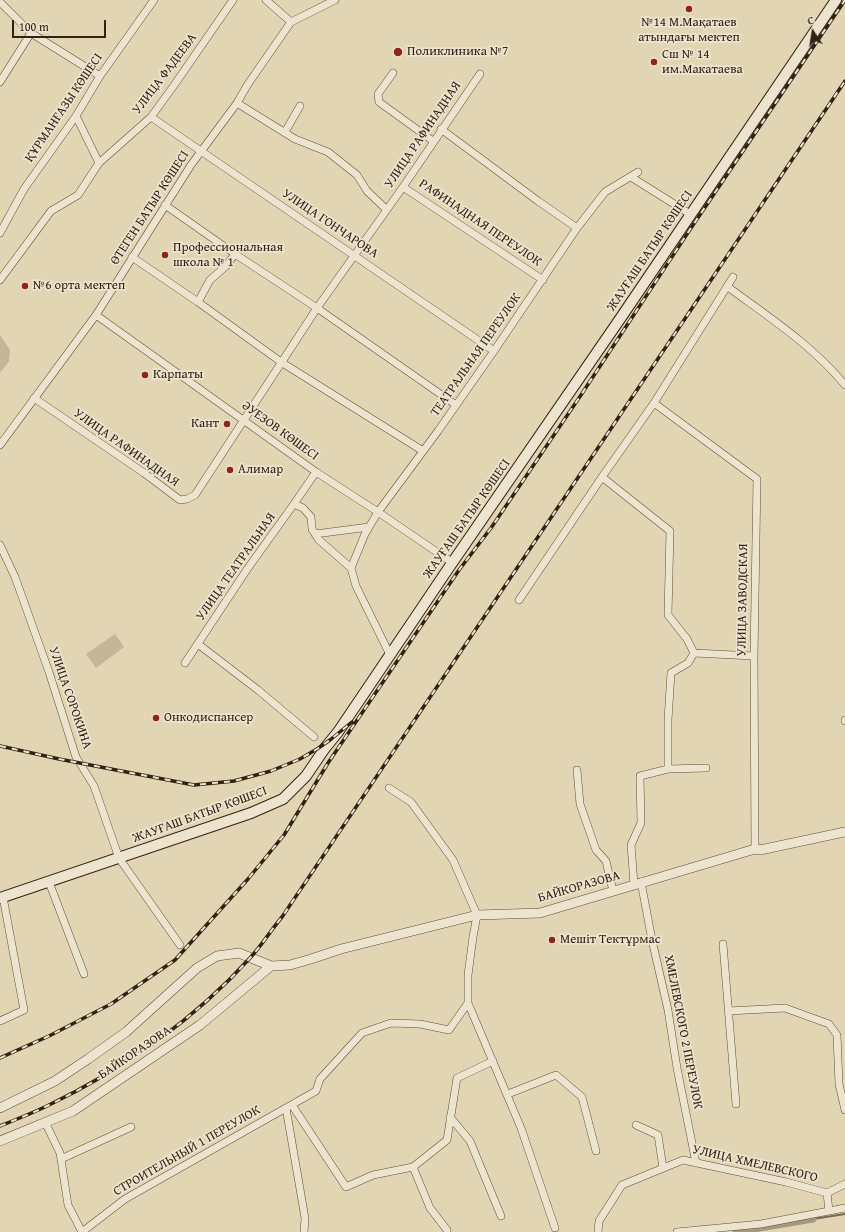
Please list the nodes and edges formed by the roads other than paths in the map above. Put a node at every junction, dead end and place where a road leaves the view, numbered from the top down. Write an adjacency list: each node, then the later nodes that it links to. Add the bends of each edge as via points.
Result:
1 (154, 0): 11 (street, ҚҰРМАНҒАЗЫ КӨШЕСІ)
2 (233, 0): 16 (street, УЛИЦА ФАДЕЕВА)
3 (266, 0): 7 (street)
4 (335, 0): 7 (street)
5 (836, 0): 27 (main road, ЖАУҒАШ БАТЫР КӨШЕСІ)
6 (0, 2): 8 (street)
7 (291, 22): 13 (street, ӨТЕГЕН БАТЫР КӨШЕСІ)
8 (31, 33): 11 (street); 12 (street)
9 (393, 73): 19 (street, via 378,94 379,102)
10 (480, 74): 17 (street, УЛИЦА РАФИНАДНАЯ)
11 (100, 76): 15 (street, ҚҰРМАНҒАЗЫ КӨШЕСІ)
12 (0, 82)
13 (237, 103): 18 (street, УЛИЦА РАФИНАДНАЯ); 20 (street, ӨТЕГЕН БАТЫР КӨШЕСІ)
14 (300, 106): 18 (street)
15 (76, 116): 21 (street); 29 (street, ҚҰРМАНҒАЗЫ КӨШЕСІ, via 24,189)
16 (151, 116): 20 (street, УЛИЦА ГОНЧАРОВА); 21 (street, УЛИЦА ФАДЕЕВА)
17 (441, 130): 19 (street, УЛИЦА РАФИНАДНАЯ); 28 (street)
18 (285, 132): 26 (street, УЛИЦА РАФИНАДНАЯ, via 295,139 328,152 357,175 367,191)
19 (434, 141): 24 (street, УЛИЦА РАФИНАДНАЯ)
20 (202, 151): 25 (street, ӨТЕГЕН БАТЫР КӨШЕСІ); 31 (street, УЛИЦА ГОНЧАРОВА)
21 (99, 164): 34 (street, УЛИЦА ФАДЕЕВА, via 78,195 51,211)
22 (638, 172): 23 (street, ТЕАТРАЛЬНАЯ ПЕРЕУЛОК)
23 (631, 177): 27 (street); 28 (street, ТЕАТРАЛЬНАЯ ПЕРЕУЛОК, via 605,192)
24 (403, 187): 26 (street, УЛИЦА РАФИНАДНАЯ); 35 (street, РАФИНАДНАЯ ПЕРЕУЛОК)
25 (165, 205): 30 (street); 32 (street, ӨТЕГЕН БАТЫР КӨШЕСІ)
26 (386, 209): 31 (street, УЛИЦА РАФИНАДНАЯ)
27 (690, 214): 56 (main road, ЖАУҒАШ БАТЫР КӨШЕСІ)
28 (577, 228): 35 (street, ТЕАТРАЛЬНАЯ ПЕРЕУЛОК)
29 (0, 233)
30 (235, 254): 37 (street, via 210,280); 38 (street)
31 (355, 255): 38 (street, УЛИЦА РАФИНАДНАЯ); 40 (street, УЛИЦА ГОНЧАРОВА)
32 (132, 256): 37 (street); 39 (street, ӨТЕГЕН БАТЫР КӨШЕСІ)
33 (733, 277): 36 (street)
34 (0, 280)
35 (543, 280): 40 (street, ТЕАТРАЛЬНАЯ ПЕРЕУЛОК)
36 (728, 287): 42 (street, via 800,339 832,369); 44 (street)
37 (198, 302): 41 (street)
38 (317, 308): 41 (street, УЛИЦА РАФИНАДНАЯ); 45 (street)
39 (96, 315): 43 (street, ӨТЕГЕН БАТЫР КӨШЕСІ); 46 (street, ӘУЕЗОВ КӨШЕСІ)
40 (494, 351): 45 (street, ТЕАТРАЛЬНАЯ ПЕРЕУЛОК)
41 (281, 362): 46 (street, УЛИЦА РАФИНАДНАЯ); 48 (street)
42 (845, 386)
43 (34, 398): 46 (street, УЛИЦА РАФИНАДНАЯ, via 180,500 195,495); 47 (street, ӨТЕГЕН БАТЫР КӨШЕСІ)
44 (654, 403): 50 (street); 62 (street, УЛИЦА ЗАВОДСКАЯ, via 757,479)
45 (456, 405): 48 (street, ТЕАТРАЛЬНАЯ ПЕРЕУЛОК)
46 (244, 420): 49 (street, ӘУЕЗОВ КӨШЕСІ)
47 (0, 445)
48 (423, 451): 52 (street, ТЕАТРАЛЬНАЯ ПЕРЕУЛОК)
49 (316, 472): 51 (street, УЛИЦА ТЕАТРАЛЬНАЯ); 52 (street, ӘУЕЗОВ КӨШЕСІ)
50 (602, 477): 58 (street); 60 (street, via 670,531 668,615 687,639)
51 (294, 504): 54 (street, via 303,508 311,517); 59 (street, УЛИЦА ТЕАТРАЛЬНАЯ)
52 (378, 512): 53 (street, ТЕАТРАЛЬНАЯ ПЕРЕУЛОК); 56 (street, ӘУЕЗОВ КӨШЕСІ)
53 (369, 527): 54 (street); 57 (street, ТЕАТРАЛЬНАЯ ПЕРЕУЛОК)
54 (315, 534): 57 (street)
55 (0, 544): 71 (street, УЛИЦА СОРОКИНА, via 15,577 49,672 76,757 94,786)
56 (453, 563): 61 (main road, ЖАУҒАШ БАТЫР КӨШЕСІ)
57 (351, 568): 61 (street, via 356,586)
58 (520, 600)
59 (198, 644): 63 (street, УЛИЦА ТЕАТРАЛЬНАЯ); 64 (street)
60 (694, 654): 62 (street); 66 (street, via 688,663 671,673)
61 (390, 655): 71 (main road, ЖАУҒАШ БАТЫР КӨШЕСІ, via 306,776 282,799 251,813)
62 (754, 656): 70 (street, УЛИЦА ЗАВОДСКАЯ)
63 (185, 663)
64 (314, 737)
65 (706, 768): 66 (street)
66 (668, 769): 73 (street, ХМЕЛЕВСКОГО 2 ПЕРЕУЛОК, via 640,776 641,823 631,845)
67 (577, 770): 74 (street, via 580,804 596,850 606,861)
68 (389, 788): 76 (street, via 411,802 452,860)
69 (845, 832): 70 (street, БАЙКОРАЗОВА, via 760,850)
70 (755, 848): 73 (street, БАЙКОРАЗОВА)
71 (119, 858): 72 (main road, ЖАУҒАШ БАТЫР КӨШЕСІ); 78 (street, УЛИЦА СОРОКИНА)
72 (49, 882): 75 (main road, ЖАУҒАШ БАТЫР КӨШЕСІ); 80 (street)
73 (637, 883): 74 (street, БАЙКОРАЗОВА); 98 (street, ХМЕЛЕВСКОГО 2 ПЕРЕУЛОК, via 666,1003)
74 (613, 891): 76 (street, БАЙКОРАЗОВА, via 540,913)
75 (1, 898): 83 (street, via 24,1010)
76 (477, 915): 79 (street, БАЙКОРАЗОВА, via 341,949 290,965); 81 (street, via 468,975)
77 (723, 944): 82 (street)
78 (180, 945)
79 (271, 966): 89 (street, БАЙКОРАЗОВА, via 239,953 217,956 197,968 126,1032 88,1059 55,1081); 92 (street, БАЙКОРАЗОВА, via 200,1025 73,1111)
80 (84, 974)
81 (468, 1003): 84 (street); 88 (street, СТРОИТЕЛЬНЫЙ 1 ПЕРЕУЛОК, via 449,1030 420,1024 391,1023 362,1033 320,1078 316,1091)
82 (729, 1011): 85 (street, via 785,1008 829,1024 837,1035 839,1084); 87 (street)
83 (0, 1021)
84 (494, 1061): 86 (street); 91 (street, via 457,1078)
85 (843, 1090): 90 (street)
86 (508, 1094): 96 (street, via 556,1075 582,1097); 106 (street)
87 (736, 1104)
88 (289, 1106): 99 (street, via 346,1187 373,1175); 109 (street, СТРОИТЕЛЬНЫЙ 1 ПЕРЕУЛОК, via 125,1199); 110 (street, via 305,1218)
89 (0, 1108)
90 (845, 1110)
91 (450, 1117): 99 (street, via 447,1140); 105 (street, via 470,1141)
92 (45, 1122): 95 (street, БАЙКОРАЗОВА); 97 (street)
93 (636, 1125): 100 (street, via 658,1135)
94 (131, 1127): 97 (street)
95 (0, 1141)
96 (596, 1151)
97 (61, 1159): 109 (street, via 68,1205)
98 (696, 1163): 100 (street, УЛИЦА ХМЕЛЕВСКОГО, via 683,1160); 102 (street, УЛИЦА ХМЕЛЕВСКОГО)
99 (413, 1167): 107 (street, via 430,1208)
100 (664, 1168): 111 (street, УЛИЦА ХМЕЛЕВСКОГО, via 622,1185 599,1221)
101 (845, 1184): 102 (street)
102 (827, 1193): 104 (street, УЛИЦА ХМЕЛЕВСКОГО)
103 (845, 1208): 104 (street)
104 (829, 1211): 108 (street, via 761,1224)
105 (501, 1216)
106 (555, 1228)
107 (447, 1230)
108 (698, 1231): 112 (street)
109 (82, 1232)
110 (304, 1232)
111 (598, 1232)
112 (677, 1232)

